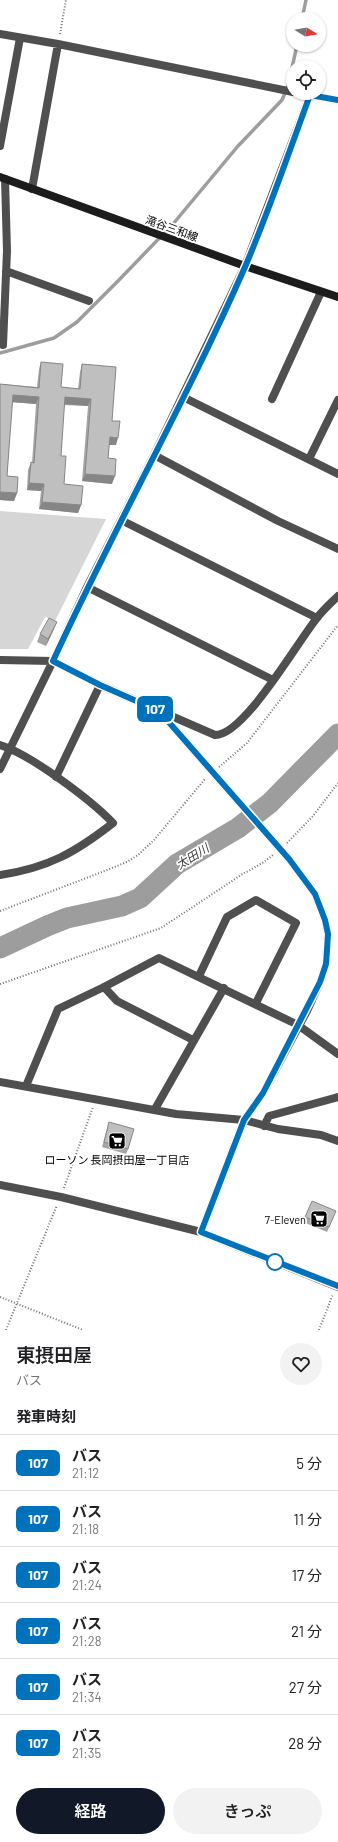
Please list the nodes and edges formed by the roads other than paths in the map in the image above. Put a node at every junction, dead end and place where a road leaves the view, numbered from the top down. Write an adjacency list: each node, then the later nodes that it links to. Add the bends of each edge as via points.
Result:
1 (0, 34): 2 (street)
2 (20, 38): 3 (street); 8 (street)
3 (58, 44): 4 (street); 10 (street)
4 (286, 91)
5 (326, 98): 7 (street)
6 (308, 100): 12 (street)
7 (338, 100)
8 (0, 146)
9 (3, 178): 10 (main road, 滝谷三和線); 11 (street)
10 (32, 189): 12 (main road, 滝谷三和線)
11 (3, 251): 13 (street)
12 (245, 266): 14 (main road, 滝谷三和線); 19 (street)
13 (6, 271): 16 (street); 17 (street)
14 (321, 292): 15 (main road, 滝谷三和線); 20 (street)
15 (338, 298)
16 (89, 301)
17 (3, 321): 18 (street)
18 (3, 345)
19 (183, 397): 22 (street); 23 (street)
20 (272, 399)
21 (338, 400): 23 (street)
22 (154, 455): 25 (street); 26 (street)
23 (309, 459): 24 (street)
24 (338, 474)
25 (121, 520): 27 (street); 29 (street)
26 (338, 549)
27 (87, 587): 31 (street); 32 (street)
28 (338, 596): 29 (street)
29 (317, 618): 32 (street)
30 (0, 660): 31 (street)
31 (53, 661): 33 (street); 36 (street)
32 (273, 680): 34 (street, via 246,716 221,736)
33 (100, 685): 34 (street); 38 (street)
34 (159, 711): 44 (street, bridge, via 289,859 315,894 328,934 326,964 320,982)
35 (0, 745): 36 (street)
36 (11, 748): 37 (street); 38 (street)
37 (0, 769)
38 (56, 777): 39 (street, via 104,813 113,823 86,843 49,864)
39 (0, 874)
40 (199, 976): 41 (street, via 159,958); 42 (street); 43 (street, via 227,918 256,900 296,923)
41 (104, 987): 45 (street, via 116,1001); 48 (street, via 58,1009)
42 (224, 988): 43 (street); 45 (street)
43 (256, 1003): 44 (street)
44 (298, 1025): 46 (street); 51 (street, via 263,1093)
45 (193, 1040): 50 (street)
46 (338, 1054)
47 (0, 1082): 48 (street)
48 (26, 1086): 50 (street)
49 (338, 1097): 52 (street, via 269,1116)
50 (155, 1110): 51 (street)
51 (244, 1120): 52 (street); 55 (street)
52 (264, 1126): 53 (street, via 321,1135)
53 (338, 1141)
54 (0, 1186): 55 (street, via 61,1197)
55 (201, 1232): 56 (street)
56 (337, 1286)

